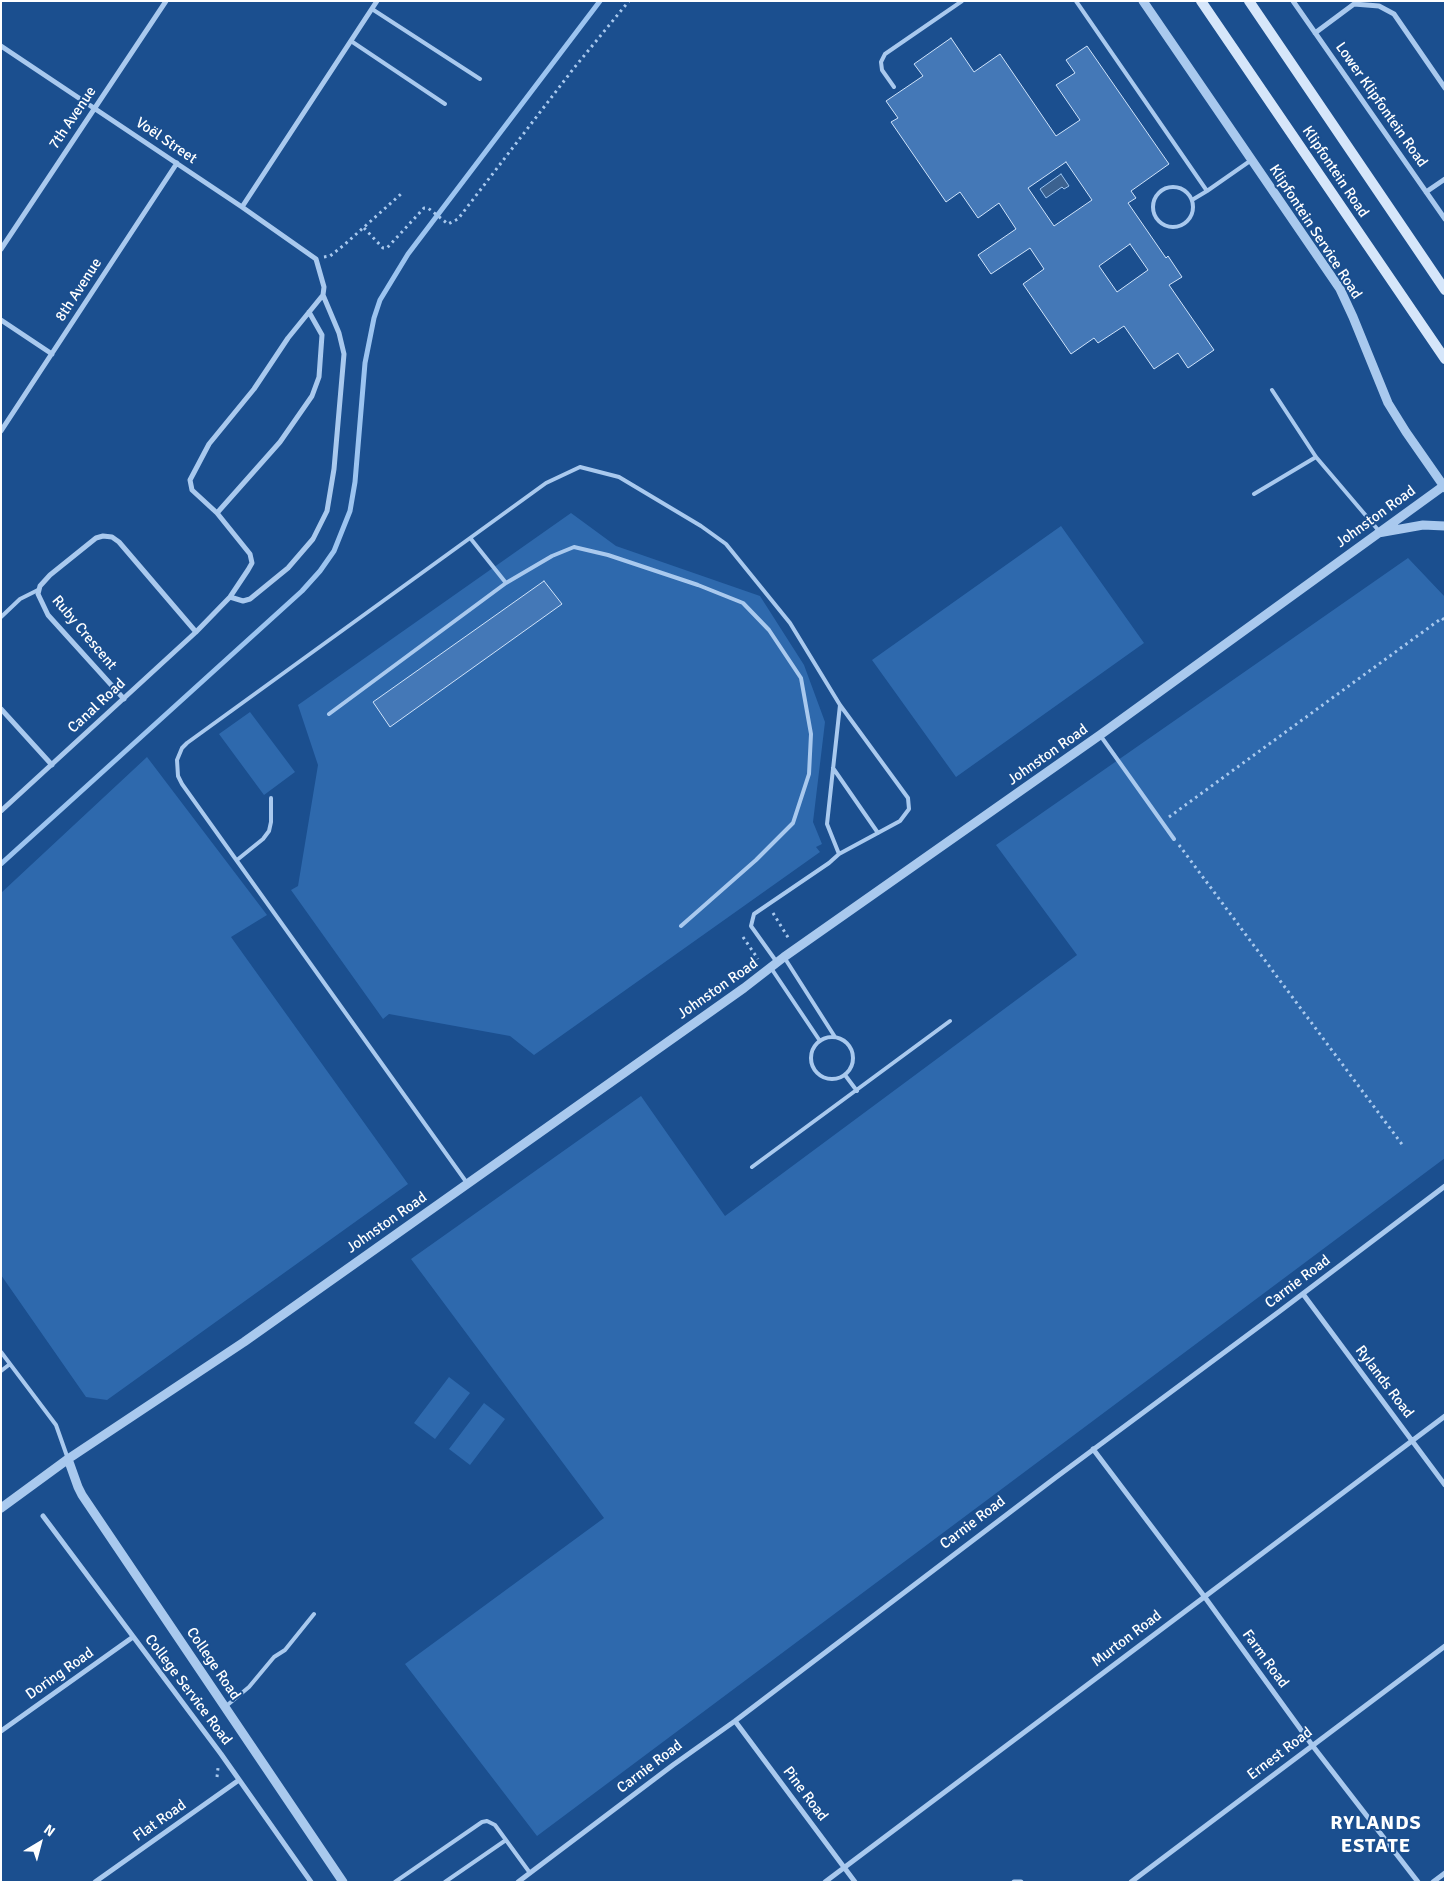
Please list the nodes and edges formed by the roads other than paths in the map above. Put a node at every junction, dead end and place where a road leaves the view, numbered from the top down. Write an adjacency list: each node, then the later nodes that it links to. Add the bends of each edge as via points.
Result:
1 (166, 1): 18 (street, 7th Avenue)
2 (377, 1): 10 (street)
3 (962, 1): 15 (lane, via 885,54 881,66)
4 (1076, 1): 22 (lane)
5 (1143, 1): 19 (street, Klipfontein Service Road)
6 (1201, 1): 33 (main road, Klipfontein Road)
7 (1249, 1): 28 (main road, Klipfontein Road)
8 (1294, 1): 11 (street, Lower Klipfontein Road)
9 (1353, 3): 11 (street, Lower Klipfontein Road); 16 (street, Lower Klipfontein Road, via 1379,6 1394,14)
10 (372, 9): 12 (street); 14 (lane)
11 (1316, 33): 23 (street, Lower Klipfontein Road)
12 (351, 41): 17 (lane); 25 (street)
13 (1, 46): 18 (street, Voël Street)
14 (480, 79)
15 (894, 87)
16 (1445, 88)
17 (445, 104)
18 (95, 108): 20 (street, Voël Street); 27 (street, 7th Avenue)
19 (1252, 160): 22 (lane); 37 (street, Klipfontein Service Road, via 1340,290 1388,403)
20 (177, 163): 25 (street, Voël Street); 32 (street, 8th Avenue)
21 (1445, 179): 23 (street)
22 (1207, 190): 24 (lane)
23 (1426, 192): 26 (street, Lower Klipfontein Road)
24 (1192, 200): 24 (lane, via 1192,214 1184,225 1163,225 1154,214 1154,200 1170,187 1184,190)
25 (242, 206): 29 (street, Voël Street, via 316,259)
26 (1445, 219)
27 (1, 249)
28 (1445, 290)
29 (323, 295): 30 (street); 45 (street, via 344,354 334,470 327,511 308,547 288,568 250,599 244,601)
30 (309, 312): 39 (street, via 322,335 319,377 312,396 280,442); 39 (street, via 254,389 209,444 192,475 192,490)
31 (1, 320): 32 (street)
32 (52, 354): 35 (street, 8th Avenue)
33 (1445, 359)
34 (1272, 390): 36 (lane)
35 (1, 431)
36 (1316, 457): 38 (lane); 41 (lane)
37 (1444, 486): 41 (street, Johnston Road)
38 (1254, 494)
39 (217, 513): 45 (street, Canal Road, via 252,558)
40 (1445, 526): 41 (street, via 1423,525)
41 (1378, 533): 52 (street, Johnston Road)
42 (472, 539): 43 (lane); 49 (lane, via 546,484 580,467 619,478 702,526 726,544 790,623); 60 (lane, via 182,748 177,760 178,776)
43 (506, 583): 51 (lane); 61 (lane, via 574,546 608,555 698,585 743,604 769,630 801,678 811,734 810,764 793,823)
44 (38, 590): 46 (lane, via 20,599); 47 (street, Ruby Crescent, via 50,575 88,544 96,538 108,536 119,542); 48 (street, Ruby Crescent, via 48,615)
45 (230, 597): 47 (street, Canal Road)
46 (1, 617)
47 (196, 632): 48 (street, Canal Road)
48 (124, 699): 53 (street, Canal Road)
49 (840, 706): 54 (lane); 57 (lane, via 908,798 909,809 900,820)
50 (1, 709): 53 (street)
51 (329, 714)
52 (1100, 734): 58 (lane); 62 (street, Johnston Road)
53 (52, 765): 56 (street, Canal Road)
54 (833, 768): 57 (lane); 59 (lane, via 827,824)
55 (270, 798): 60 (lane, via 269,831)
56 (1, 812)
57 (878, 833): 59 (lane)
58 (1174, 838)
59 (839, 854): 62 (lane, via 754,914 751,926)
60 (237, 860): 69 (lane)
61 (681, 926)
62 (778, 963): 64 (lane); 65 (lane); 69 (street, Johnston Road)
63 (950, 1021): 67 (lane)
64 (836, 1037): 65 (lane); 66 (lane, via 850,1046 853,1053 853,1062)
65 (820, 1041): 66 (lane, via 811,1055 815,1071 829,1079)
66 (845, 1075): 67 (lane)
67 (856, 1091): 68 (lane)
68 (752, 1167)
69 (467, 1183): 78 (street, Johnston Road, via 244,1342)
70 (1445, 1186): 71 (street, Carnie Road)
71 (1303, 1294): 76 (street, Rylands Road); 77 (street, Carnie Road)
72 (1, 1352): 73 (lane)
73 (10, 1364): 74 (lane); 78 (lane, via 56,1426)
74 (1, 1371)
75 (1445, 1416): 76 (street, Murton Road)
76 (1412, 1441): 79 (street, Rylands Road); 82 (street, Murton Road)
77 (1094, 1450): 82 (street, Farm Road); 87 (street, Carnie Road)
78 (68, 1459): 80 (street, Johnston Road); 86 (street, College Road, via 78,1487)
79 (1445, 1485)
80 (1, 1508)
81 (43, 1516): 84 (street, College Service Road)
82 (1204, 1596): 89 (street, Farm Road); 92 (street, Murton Road)
83 (314, 1614): 86 (lane, via 250,1687)
84 (133, 1638): 88 (street, Doring Road); 90 (street, College Service Road)
85 (1445, 1646): 89 (street, Ernest Road)
86 (226, 1707): 97 (street, College Road)
87 (735, 1721): 92 (street, Pine Road); 93 (street, Carnie Road)
88 (1, 1731)
89 (1312, 1745): 105 (street, Ernest Road); 106 (street, Farm Road)
90 (239, 1780): 95 (street, Flat Road); 96 (street, College Service Road)
91 (506, 1840): 93 (lane); 98 (lane, via 490,1822 482,1822); 99 (lane)
92 (844, 1867): 101 (street, Murton Road); 102 (street, Pine Road)
93 (530, 1873): 100 (street, Carnie Road)
94 (1445, 1873): 107 (street)
95 (95, 1882)
96 (311, 1882)
97 (343, 1882)
98 (395, 1882)
99 (445, 1882)
100 (518, 1882)
101 (824, 1882)
102 (855, 1882)
103 (1014, 1882): 104 (street)
104 (1021, 1882)
105 (1131, 1882)
106 (1418, 1882)
107 (1433, 1882)

